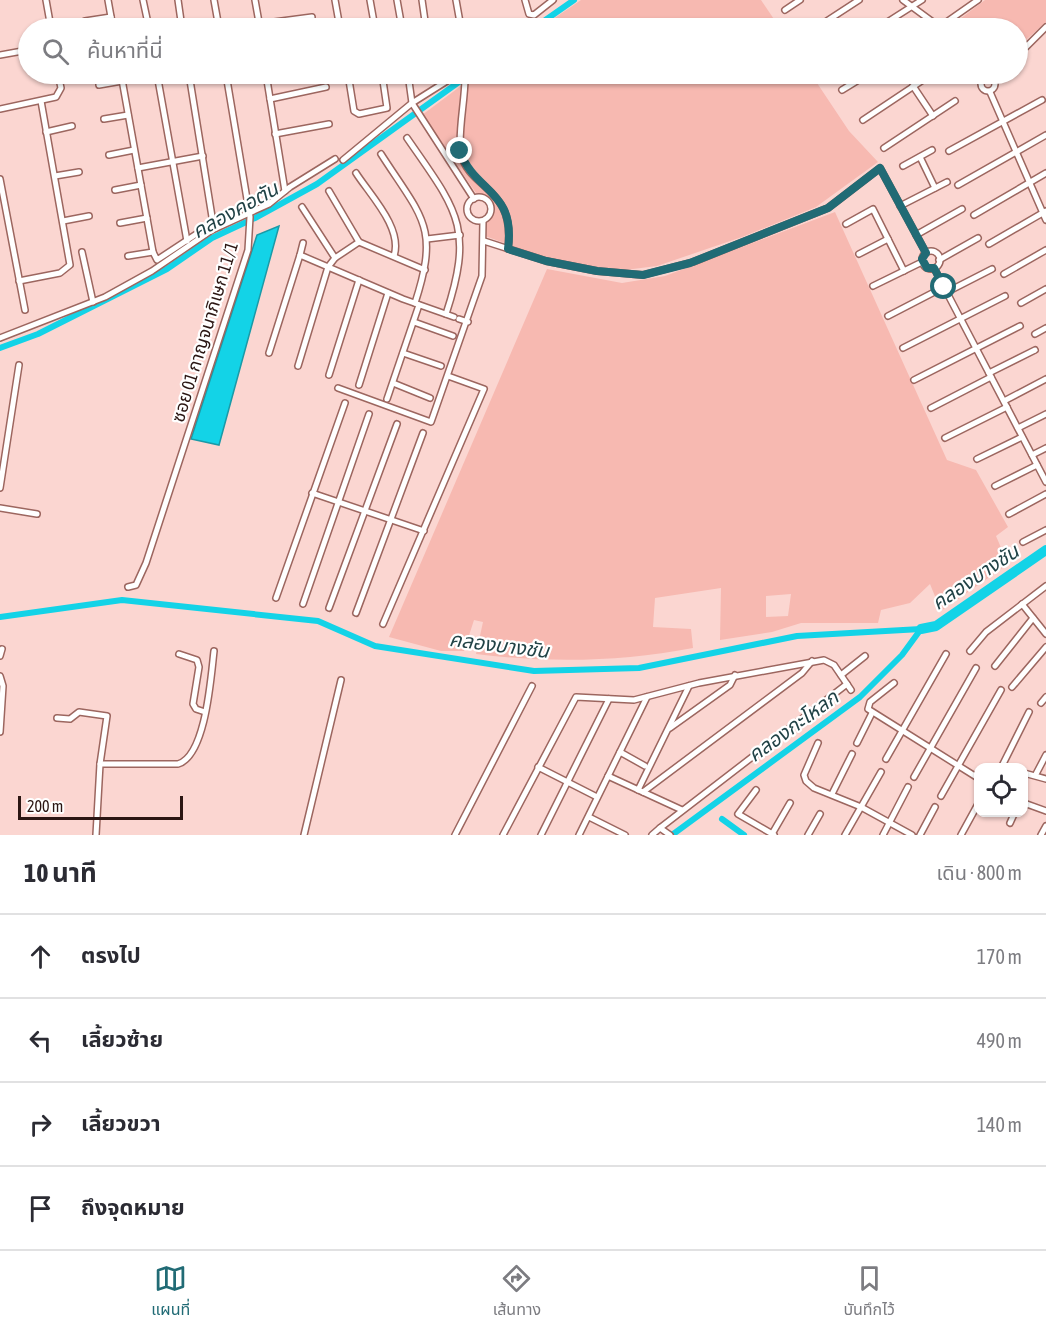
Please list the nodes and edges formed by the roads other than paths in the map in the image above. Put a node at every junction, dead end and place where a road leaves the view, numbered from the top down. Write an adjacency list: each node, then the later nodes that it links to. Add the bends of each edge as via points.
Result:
1 (46, 0): 23 (street)
2 (108, 0): 21 (street)
3 (143, 0): 25 (street)
4 (178, 0): 26 (street)
5 (214, 0): 27 (street)
6 (255, 0): 28 (street)
7 (336, 0): 30 (street)
8 (370, 0): 31 (street)
9 (397, 0): 32 (street)
10 (422, 0): 33 (street)
11 (456, 0): 34 (street)
12 (525, 0): 13 (street, via 529,14 534,15)
13 (553, 0)
14 (800, 0): 20 (street)
15 (859, 0): 35 (street)
16 (903, 0): 19 (street)
17 (921, 0): 19 (street)
18 (978, 0): 38 (street)
19 (913, 7): 36 (street); 37 (street)
20 (785, 10)
21 (111, 17): 24 (street)
22 (312, 17): 29 (street)
23 (49, 18)
24 (104, 18)
25 (146, 18)
26 (181, 18)
27 (217, 18)
28 (258, 18)
29 (306, 18)
30 (339, 18)
31 (373, 18)
32 (400, 18)
33 (425, 18)
34 (459, 18)
35 (831, 18)
36 (895, 18)
37 (927, 18)
38 (954, 18)
39 (1046, 27): 40 (street)
40 (1028, 44)
41 (18, 52): 42 (street)
42 (0, 55)
43 (59, 84): 64 (street, via 59,92)
44 (122, 84): 68 (street)
45 (159, 84): 89 (street)
46 (191, 84): 86 (street)
47 (228, 84): 111 (street, ซอย 01 กาญจนาภิเษก 11/1)
48 (268, 84): 62 (street)
49 (350, 84): 50 (street, via 354,111 359,114 387,108)
50 (383, 84)
51 (410, 84): 66 (street)
52 (443, 84): 66 (street)
53 (466, 84): 130 (street, via 460,151 464,164 493,192 508,218)
54 (852, 84): 60 (street)
55 (917, 84): 58 (street)
56 (982, 84): 61 (street, via 982,88)
57 (995, 84): 61 (street)
58 (914, 86): 69 (street); 71 (street)
59 (326, 87): 62 (street)
60 (842, 90)
61 (990, 92): 72 (street)
62 (270, 99): 76 (street)
63 (1042, 100): 72 (street)
64 (41, 101): 67 (street); 75 (street)
65 (955, 101): 69 (street)
66 (413, 104): 90 (street); 106 (street)
67 (0, 109)
68 (128, 115): 70 (street); 80 (street)
69 (933, 116): 79 (street)
70 (104, 119)
71 (862, 120)
72 (1002, 122): 82 (street); 83 (street)
73 (329, 124): 76 (street)
74 (72, 126): 75 (street)
75 (46, 132): 96 (street)
76 (275, 134): 104 (street)
77 (1046, 135): 83 (street)
78 (406, 138): 121 (street, via 446,195)
79 (885, 148)
80 (134, 150): 84 (street); 92 (street)
81 (932, 150): 87 (street)
82 (949, 151)
83 (1015, 152): 99 (street); 101 (street)
84 (109, 154)
85 (381, 154): 123 (street, via 422,217)
86 (203, 156): 89 (street); 125 (street, via 213,223)
87 (921, 157): 91 (street); 102 (street)
88 (335, 159): 104 (street)
89 (172, 160): 92 (street); 125 (street)
90 (344, 160)
91 (903, 166)
92 (138, 168): 100 (street)
93 (79, 172): 96 (street)
94 (356, 173): 138 (street, via 393,230)
95 (1046, 173): 99 (street)
96 (55, 176): 116 (street)
97 (0, 179): 149 (street)
98 (947, 182): 102 (street)
99 (1029, 182): 110 (street); 112 (street)
100 (141, 185): 103 (street); 114 (street)
101 (958, 185)
102 (935, 188): 107 (street)
103 (115, 190)
104 (285, 191): 111 (street)
105 (329, 191): 127 (street)
106 (474, 199): 117 (street, via 468,212 473,220); 117 (street, via 487,200 491,205)
107 (900, 206): 120 (street); 130 (street, via 880,168 828,208 690,263 639,275 546,261)
108 (302, 207): 139 (street)
109 (962, 209): 120 (street)
110 (1044, 211): 115 (street); 129 (street)
111 (250, 215): 155 (street, via 212,230 152,271); 216 (street, ซอย 01 กาญจนาภิเษก 11/1, via 243,267 159,528 140,578 136,585)
112 (974, 215)
113 (89, 216): 116 (street)
114 (147, 218): 118 (street); 133 (street)
115 (1046, 220)
116 (63, 221): 149 (street, via 70,258 66,270)
117 (483, 221): 126 (street)
118 (120, 223)
119 (846, 224): 124 (street, via 873,209)
120 (916, 235): 134 (street)
121 (460, 236): 123 (street); 159 (street, via 456,281)
122 (978, 238): 140 (street)
123 (427, 239): 145 (street)
124 (888, 239): 135 (street); 146 (street)
125 (187, 241): 133 (street, via 158,260)
126 (484, 241): 130 (street); 163 (street, via 482,276)
127 (359, 242): 138 (street); 139 (street)
128 (303, 243): 136 (street)
129 (989, 244)
130 (508, 249)
131 (1046, 250): 147 (street)
132 (82, 252): 155 (street)
133 (153, 252): 137 (street)
134 (926, 253): 140 (street, via 935,252); 141 (street)
135 (859, 254)
136 (300, 255): 142 (street); 172 (street)
137 (128, 256)
138 (394, 256): 145 (street)
139 (335, 258): 142 (street)
140 (939, 260): 143 (street)
141 (922, 262): 143 (street, via 927,268); 146 (street)
142 (328, 267): 148 (street); 175 (street)
143 (934, 268): 152 (street)
144 (992, 269): 152 (street)
145 (426, 270): 157 (street)
146 (904, 271): 150 (street)
147 (1004, 274)
148 (359, 280): 153 (street); 177 (street)
149 (19, 281): 158 (street)
150 (873, 286)
151 (1046, 289): 156 (street)
152 (945, 290): 160 (street); 161 (street)
153 (388, 293): 157 (street); 183 (street)
154 (1005, 296): 161 (street)
155 (93, 302): 168 (street)
156 (1021, 303)
157 (417, 304): 159 (street); 162 (street)
158 (25, 310)
159 (446, 314): 163 (street)
160 (888, 316)
161 (961, 319): 169 (street); 170 (street)
162 (414, 322): 167 (street); 173 (street)
163 (468, 322): 179 (street)
164 (1020, 326): 170 (street)
165 (1046, 328): 166 (street)
166 (1035, 334)
167 (453, 336)
168 (0, 338)
169 (903, 348)
170 (977, 350): 178 (street); 181 (street)
171 (1035, 350): 178 (street)
172 (269, 353)
173 (403, 353): 176 (street); 182 (street)
174 (19, 365): 203 (street)
175 (298, 366)
176 (441, 366)
177 (329, 375)
178 (990, 375): 188 (street); 189 (street)
179 (447, 376): 184 (street, via 431,422); 213 (street, via 484,389)
180 (1046, 379): 188 (street)
181 (914, 380)
182 (393, 383): 185 (street); 186 (street)
183 (358, 385)
184 (339, 388)
185 (430, 398)
186 (387, 399)
187 (345, 403): 204 (street)
188 (1005, 404): 193 (street); 196 (street)
189 (931, 408)
190 (369, 414): 206 (street)
191 (1046, 414): 193 (street)
192 (397, 424): 208 (street)
193 (1018, 428): 195 (street)
194 (423, 433): 211 (street)
195 (1022, 437): 198 (street); 199 (street)
196 (945, 438)
197 (1046, 448): 198 (street)
198 (1032, 456): 200 (street)
199 (977, 459)
200 (1037, 465): 201 (street); 202 (street)
201 (1046, 482)
202 (995, 486)
203 (0, 488)
204 (312, 493): 206 (street); 217 (street)
205 (1046, 494): 210 (street)
206 (339, 501): 208 (street); 218 (street)
207 (0, 508): 209 (street)
208 (365, 510): 211 (street); 220 (street)
209 (37, 514)
210 (1009, 514)
211 (391, 519): 213 (street); 221 (street)
212 (1046, 530): 214 (street)
213 (424, 531): 223 (street)
214 (1023, 542)
215 (1046, 586): 219 (street)
216 (128, 587)
217 (276, 598)
218 (303, 604)
219 (1022, 604): 222 (street); 228 (street, via 981,636)
220 (329, 608)
221 (356, 614)
222 (1032, 618): 224 (street); 234 (street)
223 (384, 624)
224 (1045, 630)
225 (1046, 647): 244 (street)
226 (2, 649): 231 (street)
227 (214, 651): 251 (street)
228 (970, 651)
229 (179, 654): 251 (street, via 191,656 198,663 193,704)
230 (946, 654): 256 (street)
231 (0, 656)
232 (865, 656): 237 (street)
233 (812, 661): 236 (street); 237 (street, via 828,661); 280 (street, via 802,673)
234 (995, 666)
235 (976, 668): 260 (street)
236 (735, 675): 243 (street); 255 (street, via 730,685)
237 (841, 675): 241 (street)
238 (0, 676): 257 (street)
239 (341, 680): 299 (street)
240 (894, 683): 253 (street, via 868,704)
241 (847, 684): 245 (street); 288 (street)
242 (532, 686): 300 (street)
243 (689, 686): 247 (street); 255 (street)
244 (1012, 687)
245 (851, 690)
246 (1001, 690): 269 (street)
247 (647, 697): 249 (street); 261 (street)
248 (1046, 697): 250 (street)
249 (609, 699): 268 (street, via 573,698); 277 (street)
250 (1041, 704)
251 (205, 712): 266 (street, via 199,739 185,762)
252 (1029, 712): 265 (street)
253 (872, 713): 256 (street); 259 (street)
254 (57, 718): 266 (street, via 70,718 79,712 107,716)
255 (670, 728): 280 (street)
256 (902, 731): 260 (street); 264 (street)
257 (0, 732)
258 (818, 743): 281 (street, via 804,779 813,788)
259 (857, 743)
260 (930, 749): 269 (street); 275 (street)
261 (620, 752): 267 (street); 273 (street)
262 (852, 754): 281 (street)
263 (1046, 755): 272 (street)
264 (886, 759)
265 (1004, 763)
266 (100, 764): 298 (street)
267 (645, 766)
268 (538, 767): 277 (street); 301 (street)
269 (960, 767): 274 (street); 282 (street)
270 (881, 772): 286 (street)
271 (1028, 773): 272 (street)
272 (1036, 774): 276 (street)
273 (608, 776): 280 (street); 283 (street)
274 (974, 776)
275 (914, 777)
276 (1046, 778)
277 (567, 782): 283 (street); 302 (street)
278 (908, 787): 294 (street)
279 (756, 790): 307 (street, via 738,814)
280 (640, 791): 288 (street)
281 (832, 794): 286 (street)
282 (941, 796)
283 (597, 797): 292 (street)
284 (790, 803): 307 (street)
285 (1028, 805): 290 (street)
286 (861, 807): 294 (street); 309 (street)
287 (936, 807): 312 (street)
288 (682, 810): 297 (street)
289 (974, 811): 313 (street)
290 (1046, 811)
291 (820, 814): 308 (street)
292 (589, 817): 303 (street); 304 (street)
293 (1013, 817): 295 (street)
294 (890, 822): 310 (street); 311 (street)
295 (1010, 823)
296 (1046, 826): 314 (street)
297 (662, 829): 305 (street); 306 (street)
298 (96, 835)
299 (304, 835)
300 (455, 835)
301 (503, 835)
302 (541, 835)
303 (579, 835)
304 (625, 835)
305 (652, 835)
306 (670, 835)
307 (773, 835)
308 (808, 835)
309 (845, 835)
310 (883, 835)
311 (912, 835)
312 (920, 835)
313 (961, 835)
314 (1041, 835)

